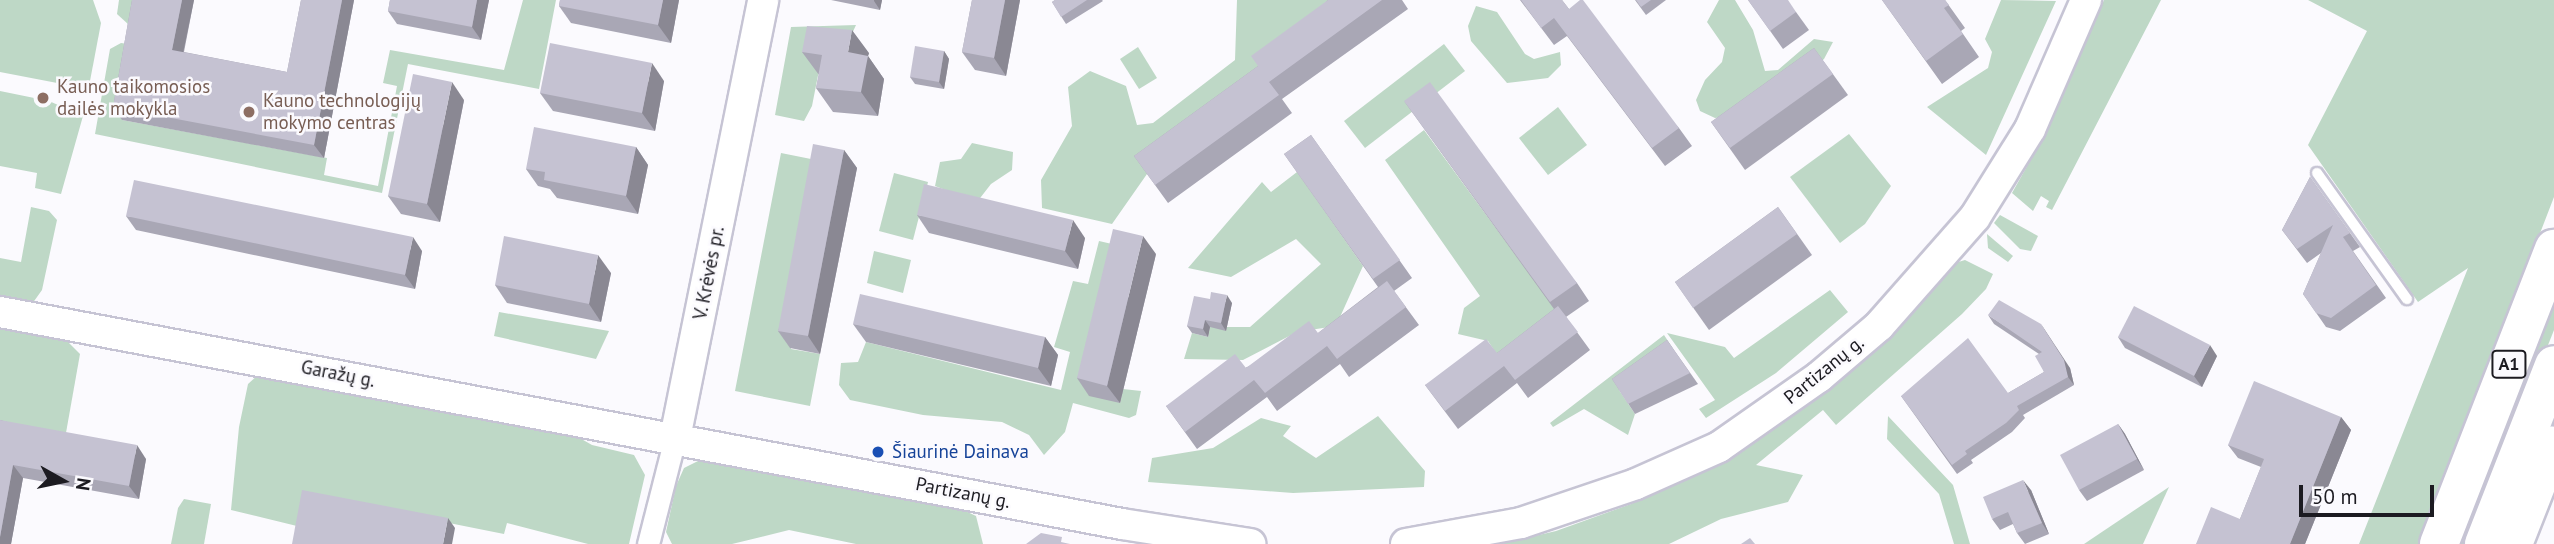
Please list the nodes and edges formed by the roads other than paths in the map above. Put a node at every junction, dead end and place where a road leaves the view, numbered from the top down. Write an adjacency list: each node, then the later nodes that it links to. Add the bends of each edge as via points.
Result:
1 (763, 0): 8 (street, V. Krėvės pr.)
2 (2086, 0): 10 (street, Partizanų g., via 2030,129 1975,217 1879,326 1818,377 1719,447 1636,484 1521,523)
3 (2317, 173): 5 (lane)
4 (2554, 249): 14 (highway, A1)
5 (2407, 299)
6 (0, 312): 8 (street, Garažų g.)
7 (2554, 365): 15 (highway, A1)
8 (675, 438): 11 (street, V. Krėvės pr.); 12 (street, Partizanų g.)
9 (2554, 440): 16 (highway)
10 (1440, 542): 13 (street, Partizanų g.)
11 (648, 544)
12 (1250, 544)
13 (1406, 544)
14 (2439, 544)
15 (2484, 544)
16 (2513, 544)

